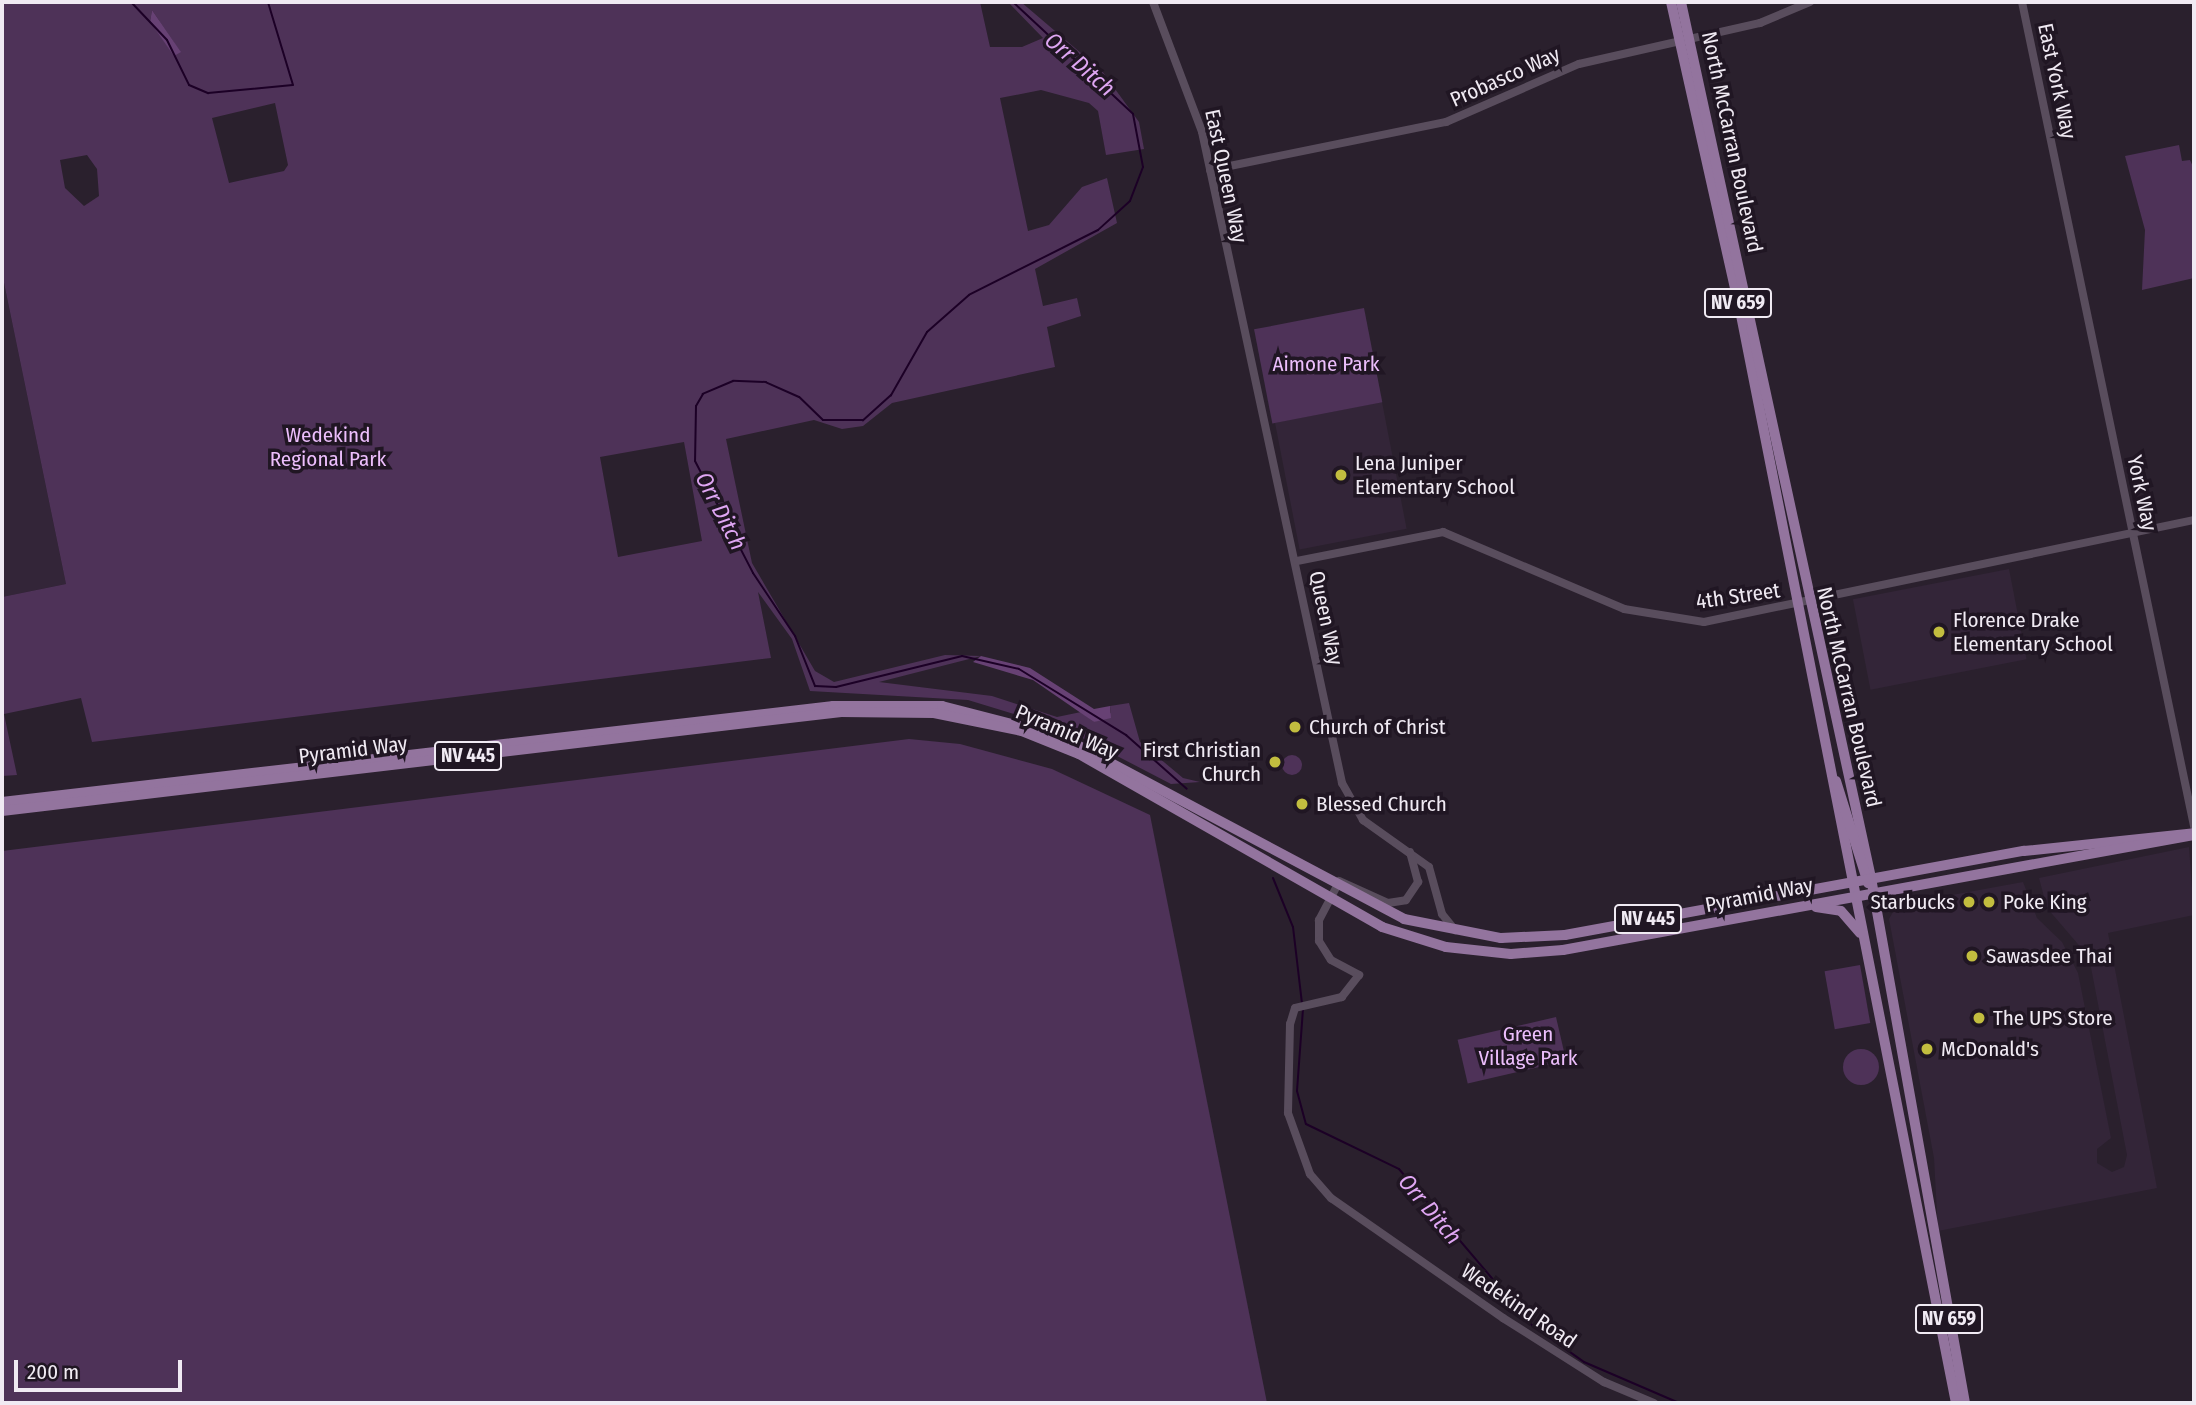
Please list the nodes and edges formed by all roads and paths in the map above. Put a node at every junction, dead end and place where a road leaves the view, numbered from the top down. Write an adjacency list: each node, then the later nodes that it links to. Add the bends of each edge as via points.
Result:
1 (1153, 2): 8 (street, East Queen Way, via 1197,113)
2 (1671, 2): 6 (main road, North McCarran Boulevard / NV 659)
3 (1681, 2): 6 (main road, North McCarran Boulevard / NV 659)
4 (1810, 2): 6 (street, Probasco Way, via 1769,21)
5 (2022, 2): 7 (street, East York Way)
6 (1684, 40): 8 (street, Probasco Way, via 1545,75 1446,122); 13 (main road, North McCarran Boulevard / NV 659)
7 (2058, 167): 11 (street, York Way)
8 (1210, 170): 9 (street, East Queen Way, via 1224,254)
9 (1256, 361): 12 (street, Queen Way)
10 (2194, 520): 11 (street, 4th Street)
11 (2133, 535): 13 (street, 4th Street); 17 (street, York Way)
12 (1297, 561): 13 (street, 4th Street, via 1443,532 1658,618 1716,621); 19 (street, Queen Way, via 1346,792 1377,833)
13 (1802, 605): 14 (main road, North McCarran Boulevard / NV 659); 21 (main road, North McCarran Boulevard / NV 659)
14 (1830, 771): 21 (main road); 22 (main road, North McCarran Boulevard / NV 659)
15 (2, 799): 20 (main road, Pyramid Way / NV 445, via 900,703 991,715 1062,737)
16 (2, 811): 26 (main road, Pyramid Way / NV 445, via 830,713 924,712 1000,725 1079,754)
17 (2194, 826)
18 (2194, 834): 21 (main road, Pyramid Way / NV 445, via 2107,840); 24 (main road, Pyramid Way / NV 445)
19 (1410, 852): 20 (street, via 1418,882 1414,893 1398,903); 28 (street, Queen Way, via 1434,874 1442,914)
20 (1325, 877): 23 (main road, Pyramid Way / NV 445)
21 (1868, 878): 22 (main road, Pyramid Way / NV 445); 24 (main road, North McCarran Boulevard / NV 659)
22 (1853, 881): 25 (main road, North McCarran Boulevard / NV 659); 28 (main road, Pyramid Way / NV 445, via 1565,935)
23 (1338, 884): 26 (street); 28 (main road, Pyramid Way / NV 445, via 1404,919)
24 (1873, 890): 25 (main road, Pyramid Way / NV 445); 31 (main road, North McCarran Boulevard / NV 659)
25 (1856, 897): 27 (main road, Pyramid Way / NV 445); 29 (main road, North McCarran Boulevard / NV 659)
26 (1329, 898): 27 (main road, Pyramid Way / NV 445, via 1406,936 1511,954); 32 (street, Wedekind Road, via 1319,941 1331,960 1359,975 1342,997 1295,1008 1290,1024 1289,1121 1299,1152 1324,1191 1556,1353)
27 (1801, 906): 29 (main road, via 1841,911)
28 (1460, 934)
29 (1865, 944): 30 (main road, North McCarran Boulevard / NV 659)
30 (1903, 1128): 31 (main road); 33 (main road, North McCarran Boulevard / NV 659)
31 (1923, 1152): 34 (main road, North McCarran Boulevard / NV 659, via 1932,1235)
32 (1654, 1403)
33 (1956, 1403)
34 (1965, 1403)

